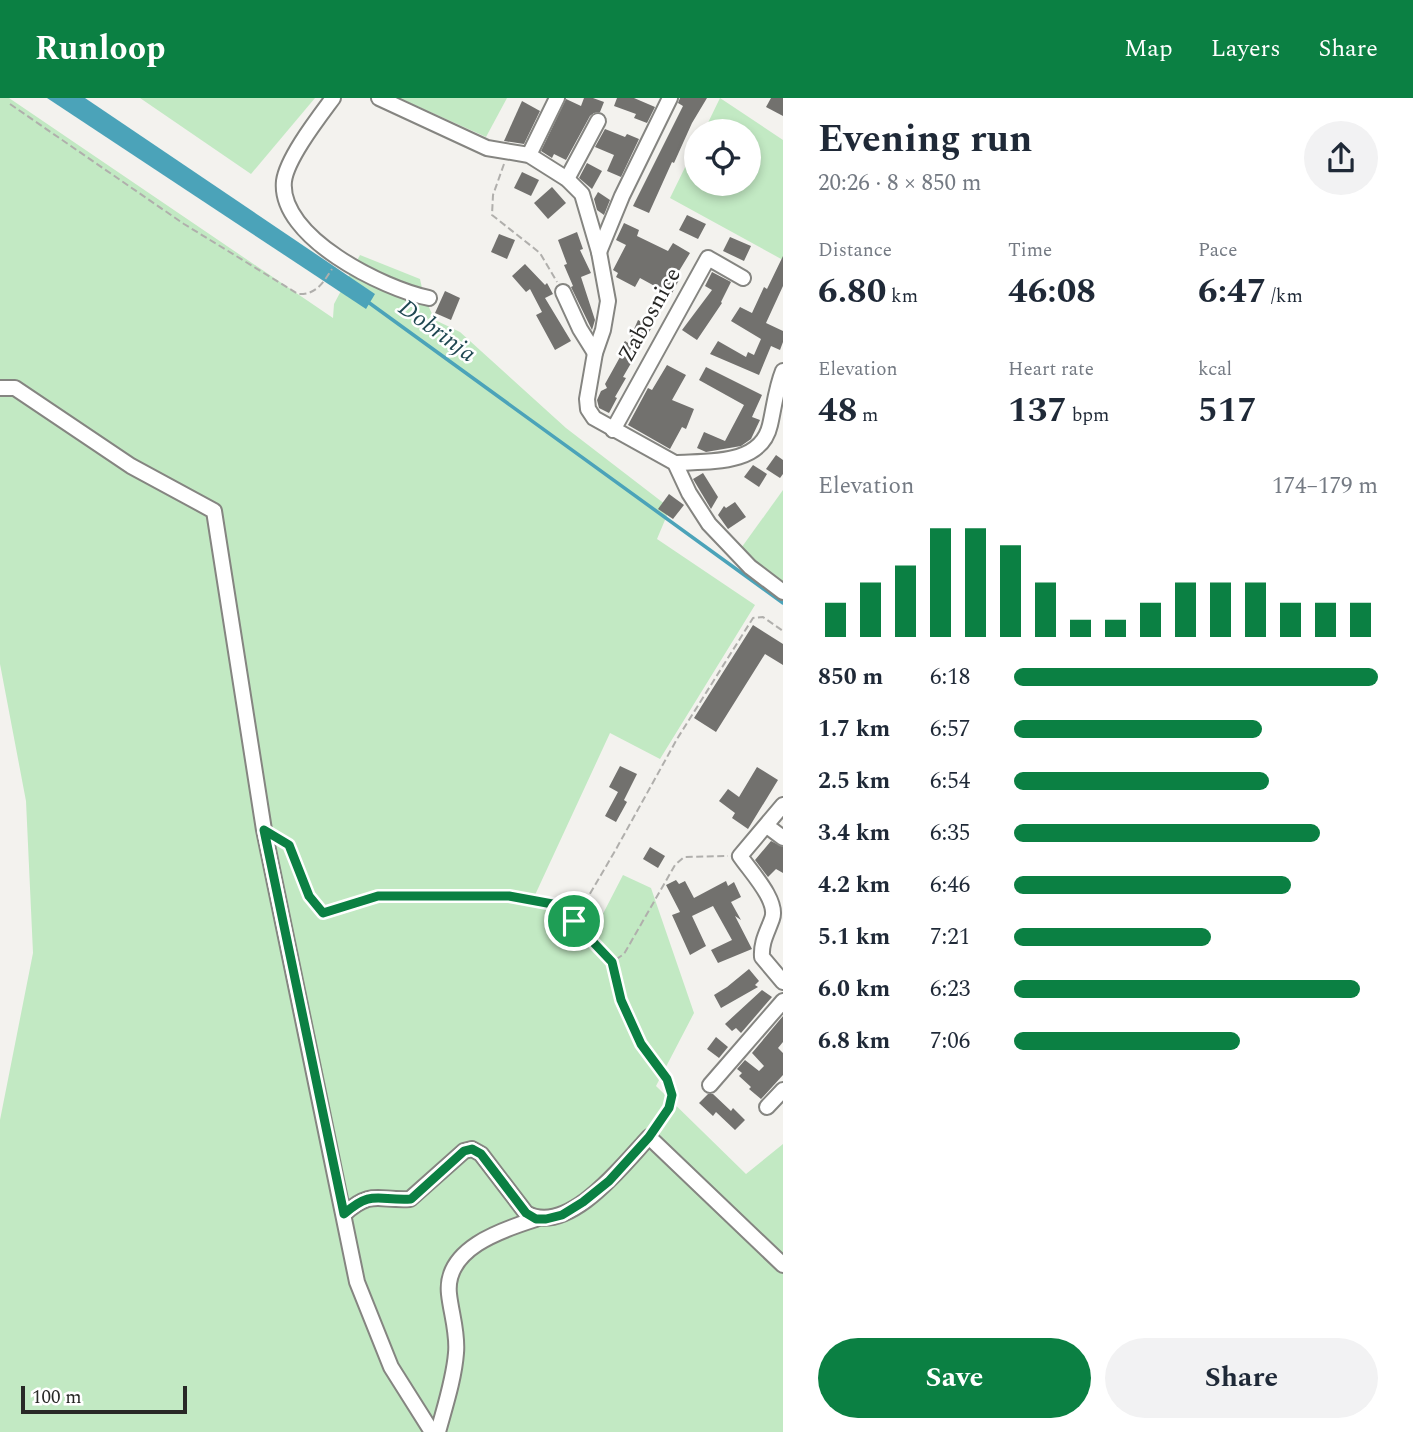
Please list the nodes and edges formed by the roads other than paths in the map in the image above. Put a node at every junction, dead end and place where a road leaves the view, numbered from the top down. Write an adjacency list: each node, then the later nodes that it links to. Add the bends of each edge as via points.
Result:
1 (333, 98): 11 (street, via 284,180 289,210 352,268)
2 (379, 98): 6 (street, via 487,148)
3 (557, 98): 6 (street)
4 (670, 98): 8 (street)
5 (598, 121): 7 (street)
6 (528, 155): 7 (street, Zabosnice)
7 (567, 179): 8 (street, Zabosnice, via 582,194)
8 (599, 252): 12 (street, Zabosnice, via 608,301)
9 (743, 278): 15 (street, Zabosnice, via 708,258)
10 (563, 292): 12 (street, Zabosnice)
11 (429, 298)
12 (595, 353): 15 (street, Zabosnice, via 588,409)
13 (783, 371): 16 (street)
14 (0, 388): 27 (street, via 15,388 131,466 215,511 264,830)
15 (613, 430): 17 (street, Zabosnice)
16 (776, 430): 17 (street, via 741,457)
17 (675, 463): 18 (street, via 709,524)
18 (783, 593)
19 (783, 805): 20 (street)
20 (767, 826): 21 (street); 22 (street, via 740,856 772,902 773,917 762,943 762,957)
21 (783, 838)
22 (783, 982)
23 (783, 1001): 24 (street)
24 (710, 1085)
25 (783, 1090): 26 (street)
26 (767, 1107)
27 (344, 1214): 28 (street, via 370,1198 411,1199 464,1151 472,1149); 30 (street, via 357,1282 391,1367)
28 (536, 1219): 29 (street, via 562,1215 583,1202 649,1137); 31 (street, via 484,1240 460,1258 449,1276 457,1352)
29 (783, 1265)
30 (432, 1432)
31 (438, 1432)

